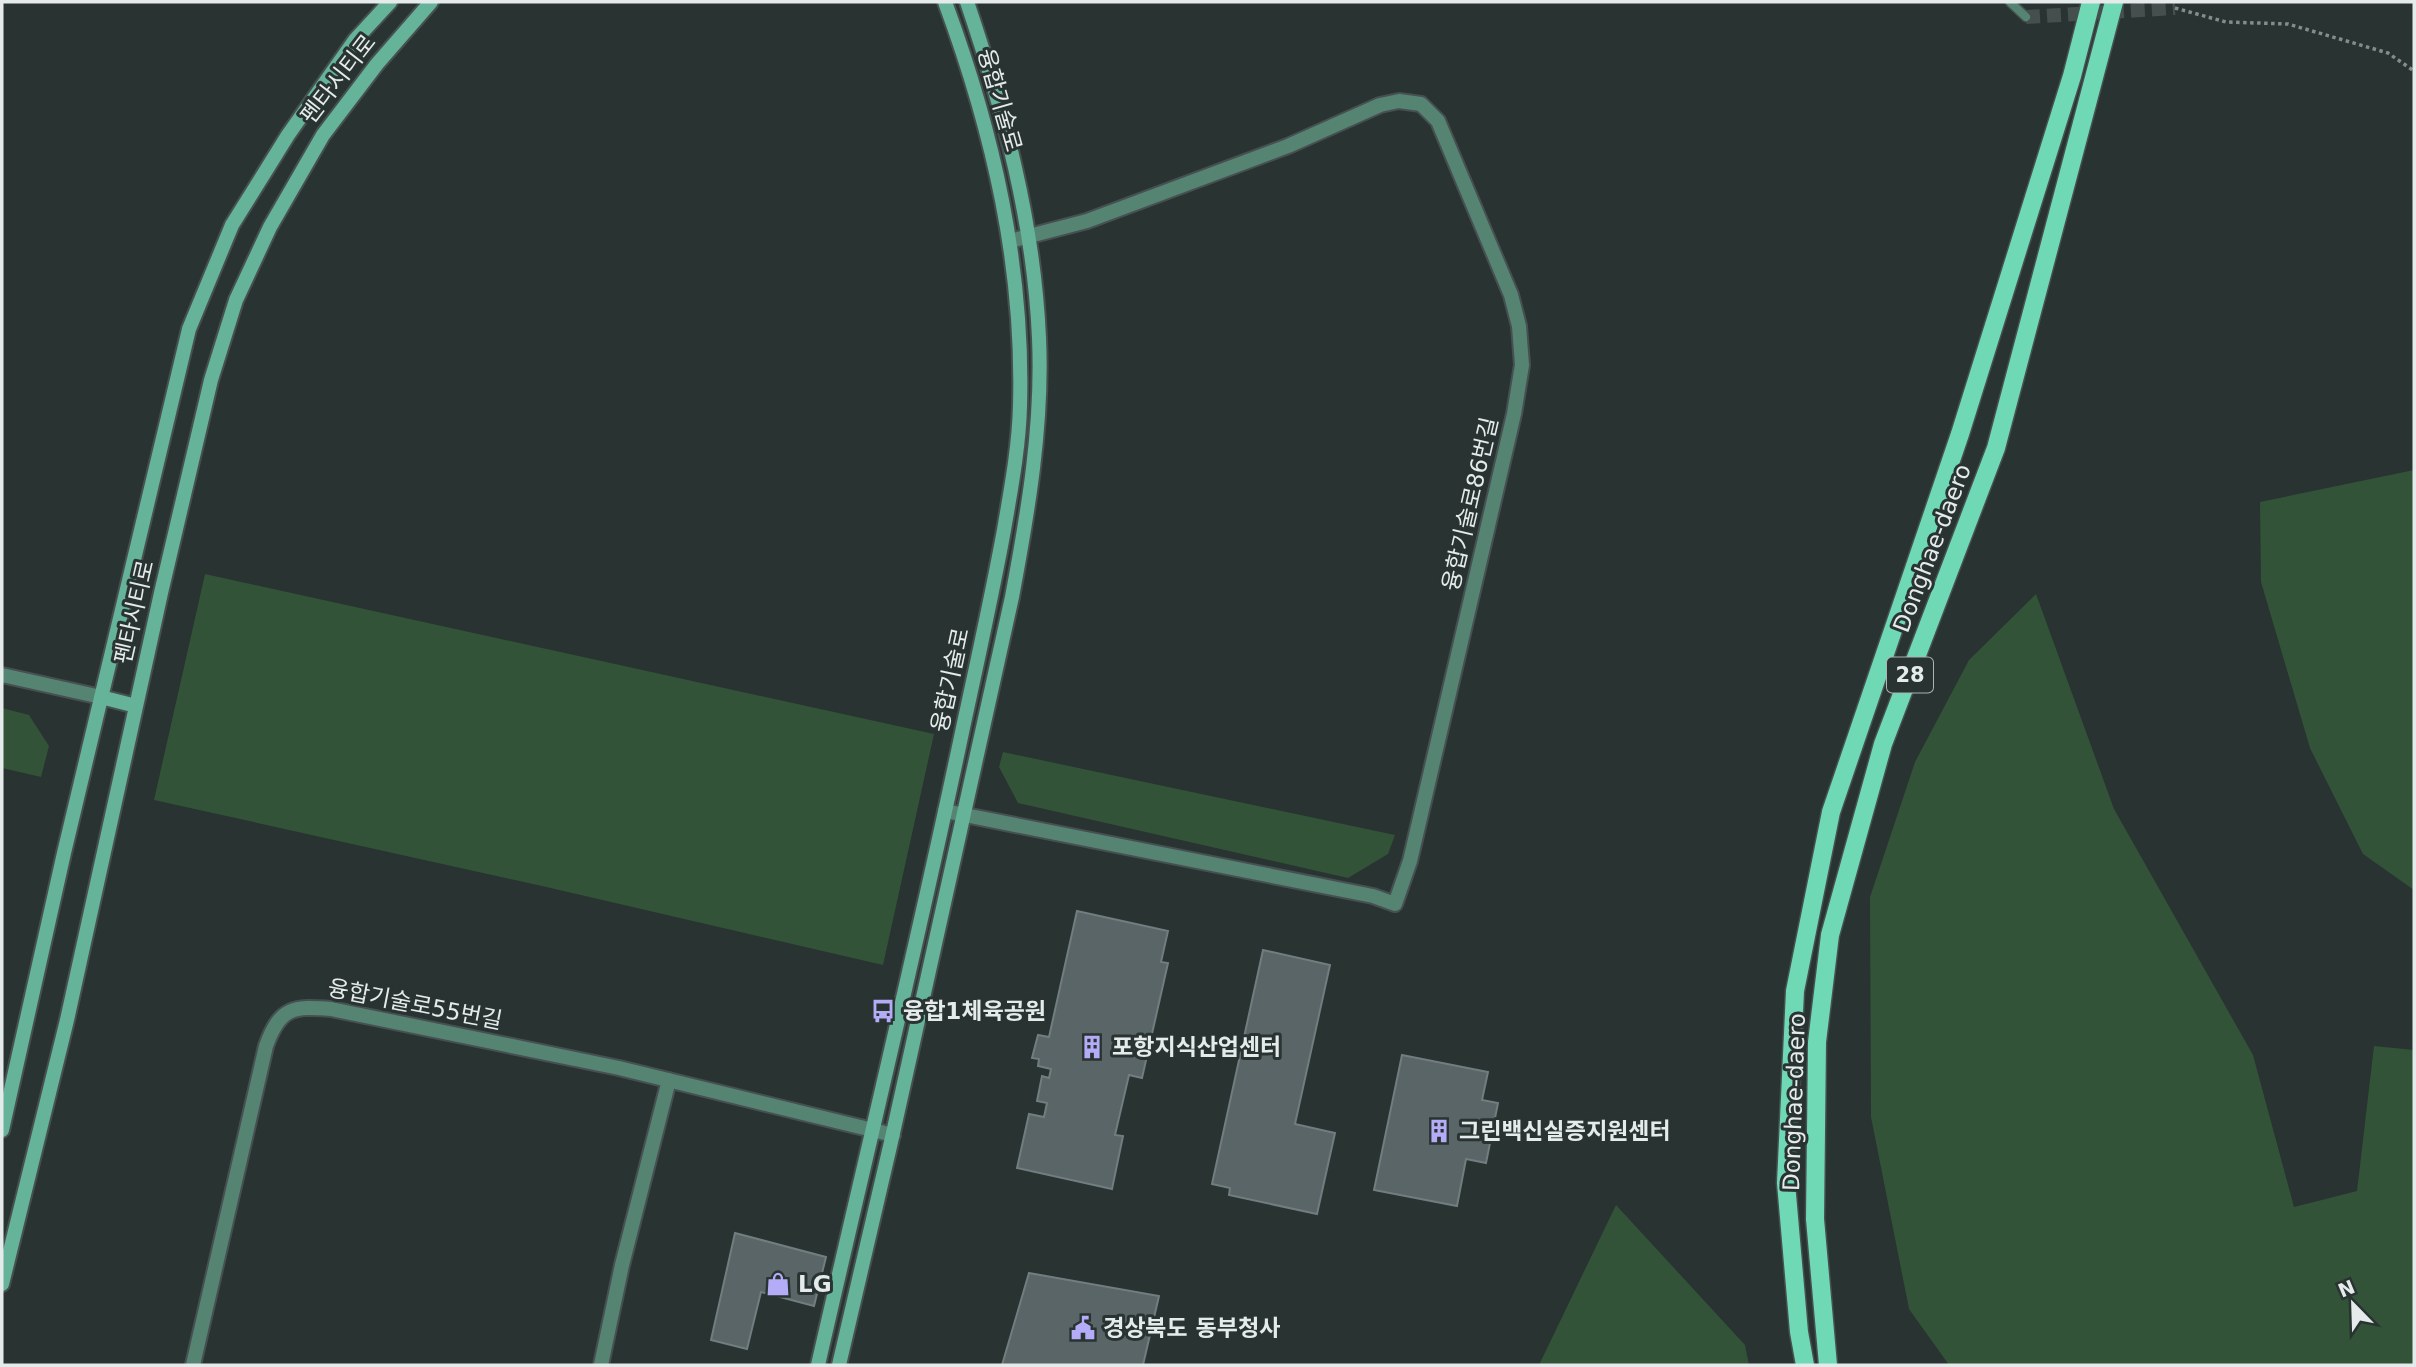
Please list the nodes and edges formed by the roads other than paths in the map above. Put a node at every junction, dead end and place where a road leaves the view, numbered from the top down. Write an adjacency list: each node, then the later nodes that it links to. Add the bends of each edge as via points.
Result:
1 (390, 2): 16 (street, 펜타시티로, via 355,40 288,135 232,225 199,303)
2 (431, 2): 17 (street, 펜타시티로, via 323,135 270,227 236,300 211,380)
3 (945, 2): 14 (street, 융합기술로, via 990,137)
4 (967, 2): 13 (street, 융합기술로, via 1018,178)
5 (2010, 2): 10 (lane)
6 (2085, 2): 11 (main road)
7 (2091, 2): 11 (main road)
8 (2114, 2): 12 (main road, Donghae-daero / 28)
9 (2120, 2): 12 (main road)
10 (2026, 17)
11 (2080, 43): 29 (main road, via 1960,434 1831,812 1795,991 1787,1183)
12 (2092, 88): 30 (main road, Donghae-daero / 28, via 1996,448 1883,744 1830,935 1817,1042 1815,1219)
13 (1029, 237): 14 (street, 융합기술로86번길); 19 (street, 융합기술로, via 1040,339 1039,412 1028,511); 19 (street, 융합기술로86번길, via 1087,221 1288,146 1380,105 1399,101 1420,104 1437,121 1511,295 1522,365 1416,834 1395,904)
14 (1010, 241): 18 (street, 융합기술로, via 1019,320 1020,408 1013,481)
15 (2, 674): 16 (street)
16 (101, 697): 17 (street); 21 (street, 펜타시티로)
17 (136, 706): 24 (street, 펜타시티로, via 67,1020)
18 (945, 811): 19 (street, 융합기술로86번길); 22 (street, 융합기술로)
19 (963, 815): 23 (street, 융합기술로)
20 (669, 1080): 22 (street, 융합기술로55번길); 25 (street, 융합기술로55번길, via 331,1009 301,1007 288,1012 273,1027 266,1046); 26 (street)
21 (2, 1130)
22 (872, 1130): 23 (street, 융합기술로55번길); 27 (street, 융합기술로)
23 (893, 1135): 28 (street, 융합기술로)
24 (2, 1284)
25 (193, 1365)
26 (601, 1365)
27 (818, 1365)
28 (839, 1365)
29 (1805, 1365)
30 (1828, 1365)

